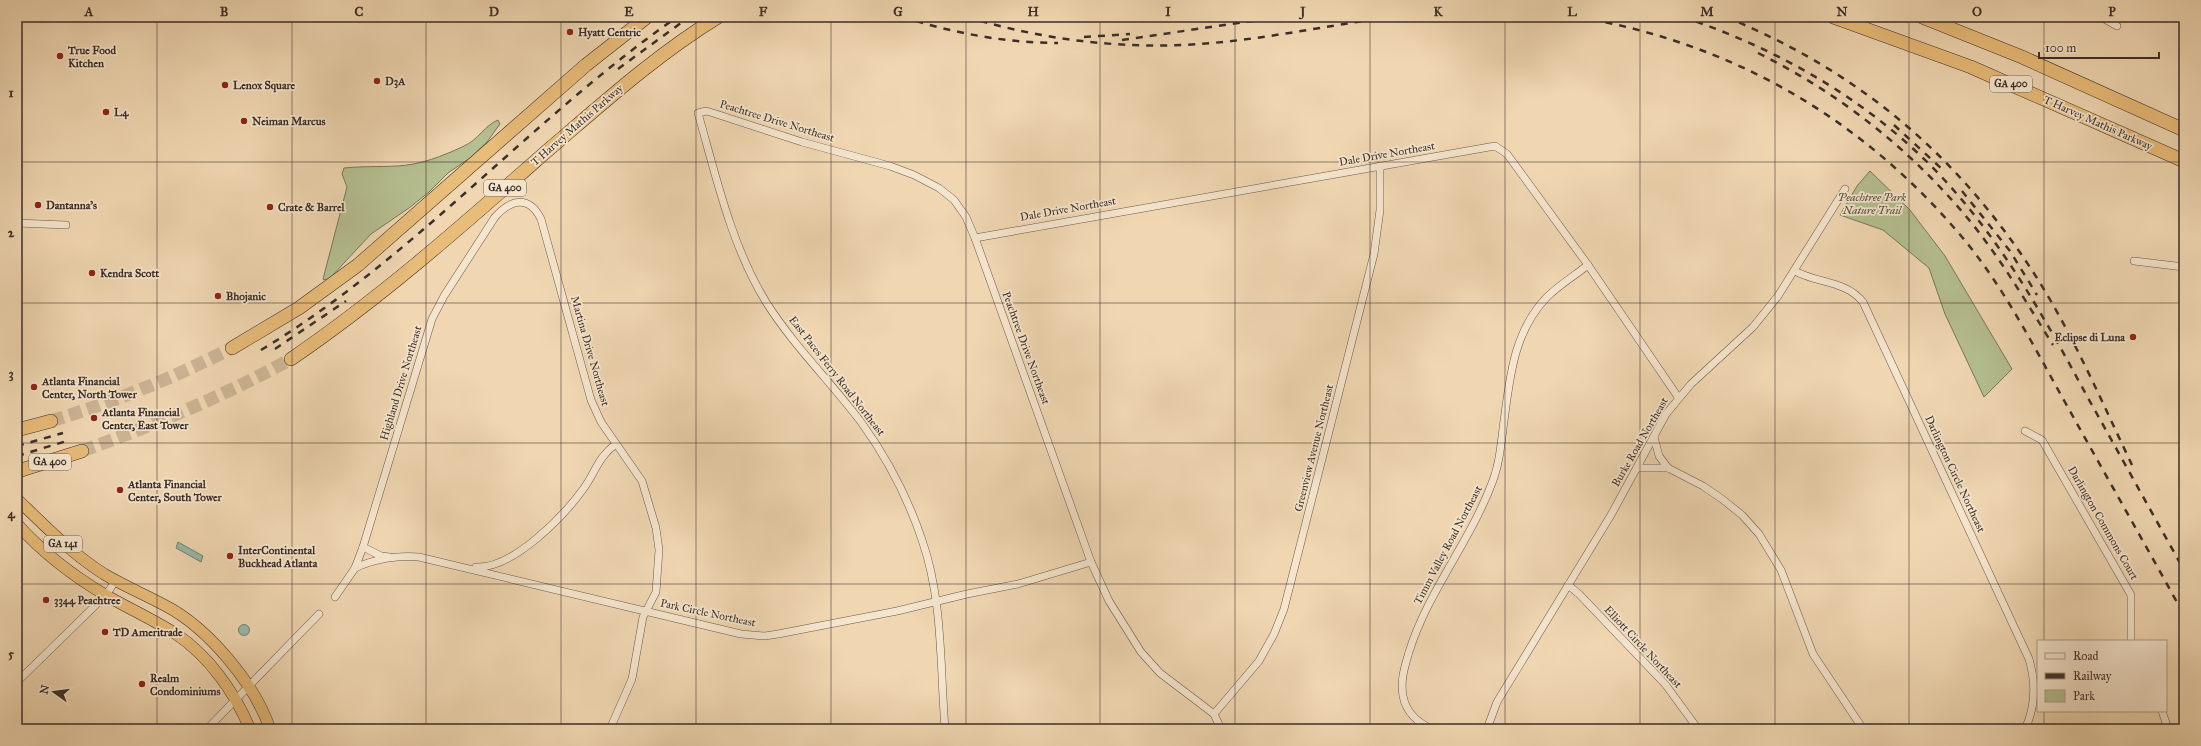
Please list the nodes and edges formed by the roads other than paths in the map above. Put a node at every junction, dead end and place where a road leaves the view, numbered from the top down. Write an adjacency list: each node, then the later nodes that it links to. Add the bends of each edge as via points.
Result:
1 (647, 17): 20 (highway, via 586,65 358,265 299,308)
2 (718, 17): 21 (highway, T Harvey Mathis Parkway / GA 400, via 635,76 399,279 350,318)
3 (1833, 17): 9 (highway, T Harvey Mathis Parkway / GA 400, via 1971,67)
4 (1922, 17): 8 (highway, GA 400, via 2022,57)
5 (2101, 17): 6 (street)
6 (2117, 26)
7 (698, 113): 15 (street, Peachtree Drive Northeast, via 713,113 914,175 939,188 954,200 966,217); 43 (street, East Paces Ferry Road Northeast, via 732,227 751,274 783,326 860,421 889,466 907,500 922,540)
8 (2184, 129)
9 (2184, 161)
10 (1380, 166): 15 (street, Dale Drive Northeast); 17 (street, Dale Drive Northeast, via 1489,146 1500,148 1507,154); 51 (street, Greenview Avenue Northeast, via 1380,210 1374,254 1284,609 1259,661)
11 (1845, 189): 19 (street, Burke Road Northeast)
12 (526, 203): 27 (street, Martina Drive Northeast, via 536,209 541,218 591,400 601,422); 34 (street, Highland Drive Northeast, via 510,205 495,217 432,319)
13 (17, 223): 14 (street)
14 (66, 225)
15 (975, 238): 36 (street, Peachtree Drive Northeast)
16 (2134, 261): 18 (street)
17 (1588, 266): 22 (street, Dale Drive Northeast); 58 (street, Timm Valley Road Northeast, via 1547,298 1520,338 1510,369 1500,455 1492,483 1436,588 1413,639 1404,671 1403,698 1417,720)
18 (2184, 267)
19 (1795, 271): 22 (street, Burke Road Northeast, via 1753,327); 62 (street, Darlington Circle Northeast, via 1806,278 1847,288 1856,293 1863,302 2029,659 2035,686 2032,713)
20 (232, 348)
21 (291, 359)
22 (1678, 397): 26 (street, Burke Road Northeast)
23 (51, 421): 24 (highway)
24 (17, 430)
25 (2025, 431): 46 (street, Darlington Commons Court, via 2042,440 2131,594)
26 (1654, 437): 29 (street, Burke Road Northeast); 30 (street, via 1659,456)
27 (616, 444): 37 (street, via 601,456 585,486 570,506 522,549 491,566); 44 (street, Martina Drive Northeast, via 642,480 656,528 659,550 656,592)
28 (82, 451): 31 (highway, GA 400)
29 (1638, 468): 30 (street); 40 (street, Burke Road Northeast)
30 (1668, 468): 61 (street, via 1722,499 1742,515 1759,534 1781,570 1813,654)
31 (18, 472)
32 (17, 499): 39 (highway, GA 141, via 71,551)
33 (17, 524): 41 (highway, GA 141, via 43,551)
34 (363, 547): 35 (street, Park Circle Northeast, via 381,556); 38 (street, Highland Drive Northeast)
35 (390, 557): 37 (street, Park Circle Northeast, via 405,556); 38 (street, Park Circle Northeast)
36 (1091, 562): 43 (street, Park Circle Northeast, via 1018,584); 51 (street, Peachtree Drive Northeast, via 1109,602 1141,652 1160,673)
37 (458, 565): 44 (street, Park Circle Northeast)
38 (355, 568): 42 (street, Highland Drive Northeast)
39 (116, 580): 41 (street); 48 (highway, GA 141, via 167,606 198,628 228,658)
40 (1568, 585): 59 (street, Burke Road Northeast, via 1497,702); 60 (street, Elliott Circle Northeast, via 1664,684)
41 (106, 595): 47 (street); 49 (highway, GA 141, via 176,635 209,664)
42 (335, 597)
43 (936, 602): 44 (street, Park Circle Northeast, via 765,636 741,634); 56 (street, East Paces Ferry Road Northeast)
44 (645, 611): 55 (street, Martina Drive Northeast, via 634,672)
45 (319, 614): 48 (street)
46 (2131, 640)
47 (17, 682)
48 (247, 686): 49 (street); 54 (highway, GA 141)
49 (235, 699): 52 (street); 53 (highway, GA 141)
50 (2162, 712): 63 (street)
51 (1214, 714): 57 (street, Peachtree Drive Northeast)
52 (207, 729)
53 (250, 729)
54 (270, 729)
55 (610, 729)
56 (945, 729)
57 (1221, 729)
58 (1432, 729)
59 (1487, 729)
60 (1698, 729)
61 (1863, 729)
62 (2025, 729)
63 (2168, 729)

